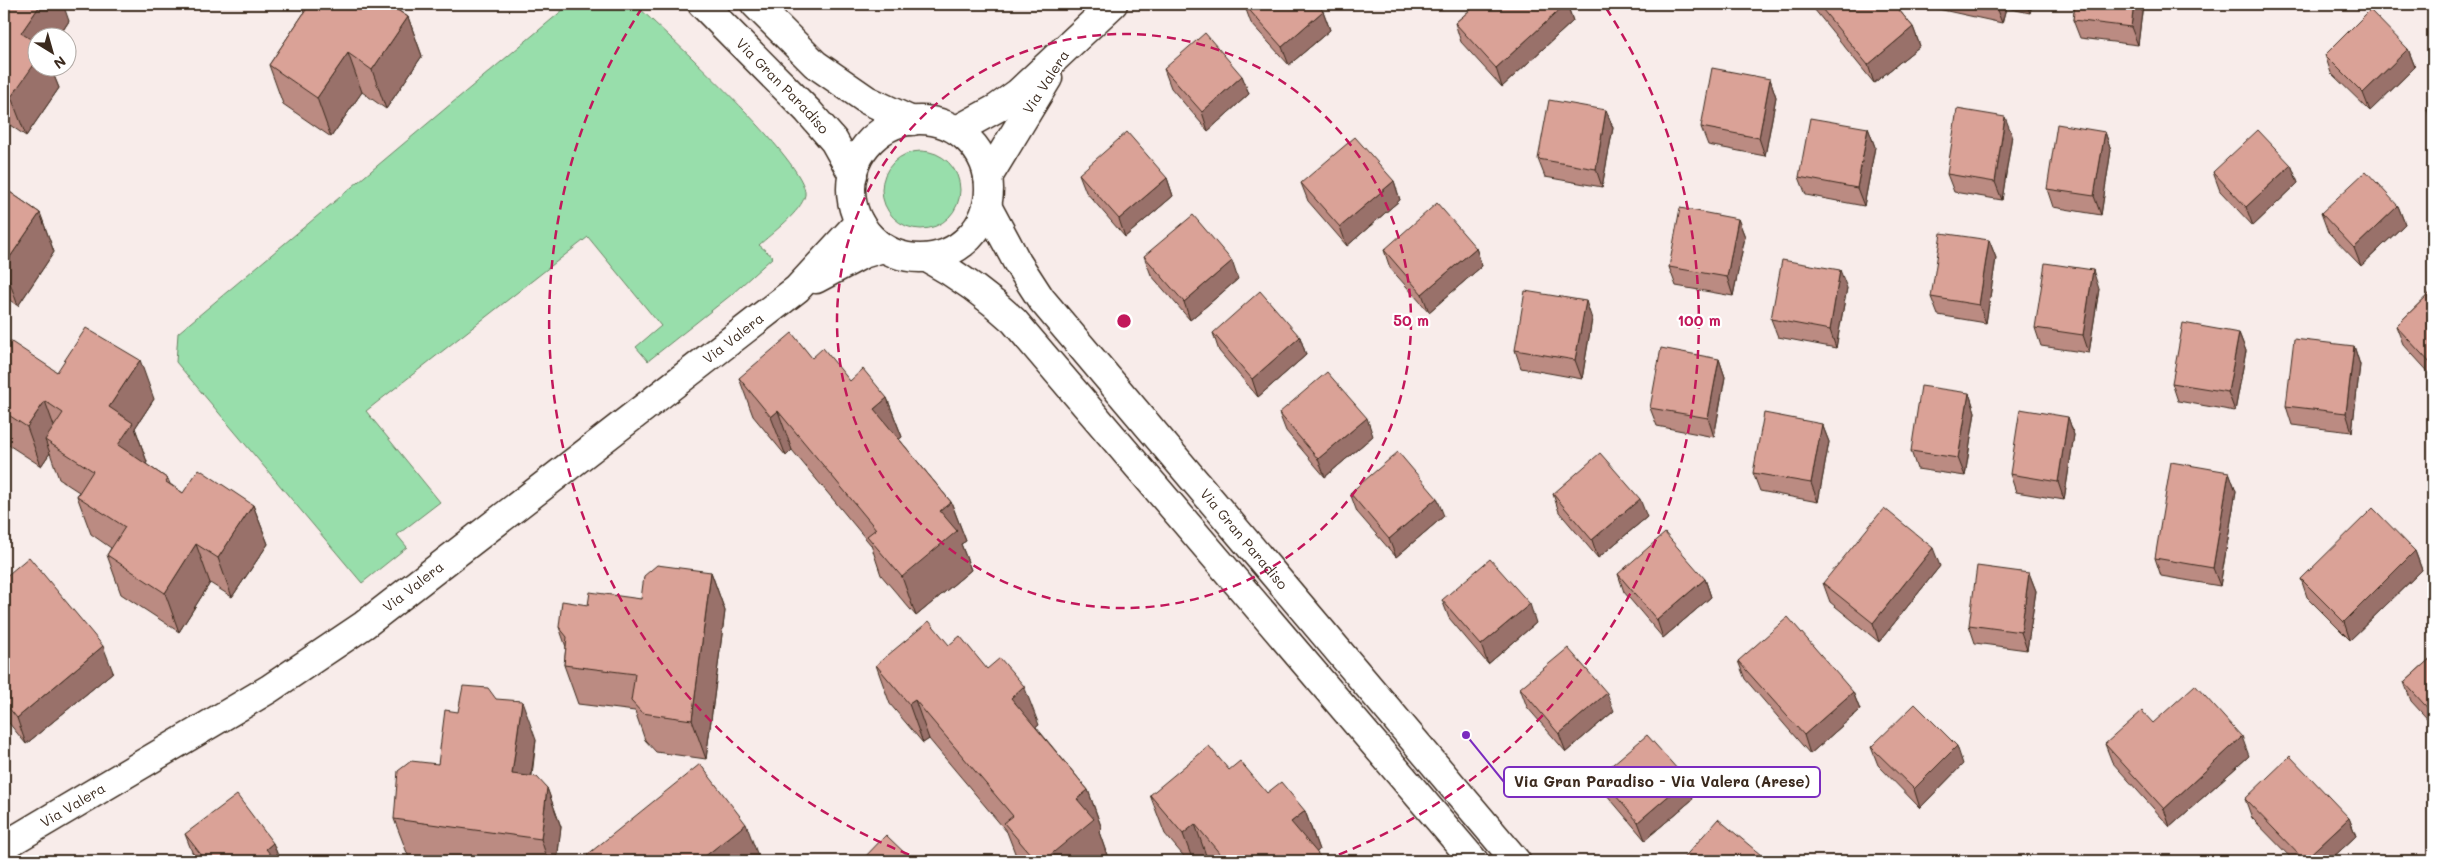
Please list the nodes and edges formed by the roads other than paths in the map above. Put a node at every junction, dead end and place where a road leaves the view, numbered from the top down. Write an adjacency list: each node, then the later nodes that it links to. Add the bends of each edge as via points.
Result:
1 (702, 4): 7 (street, Via Gran Paradiso, via 808,111 834,141)
2 (755, 4): 5 (street, via 815,64 867,100)
3 (1113, 4): 4 (street, Via Valera)
4 (1074, 39): 6 (street, Via Valera, via 1018,93); 8 (street, Via Valera)
5 (912, 121): 6 (street, via 940,123); 7 (street, via 898,124 874,139 864,149)
6 (957, 130): 8 (street, via 972,142)
7 (853, 175): 10 (street, via 853,203)
8 (988, 177): 9 (street)
9 (987, 206): 12 (street, via 972,236 944,254); 16 (street, Via Gran Paradiso, via 1016,262 1041,299)
10 (859, 222): 11 (street); 13 (street, Via Valera)
11 (883, 248): 12 (street, via 900,255); 13 (street, Via Valera, via 864,254)
12 (928, 258): 15 (street, via 969,282 1014,321)
13 (797, 289): 14 (street, Via Valera, via 349,636 261,694)
14 (4, 846)
15 (1474, 861)
16 (1516, 861)

